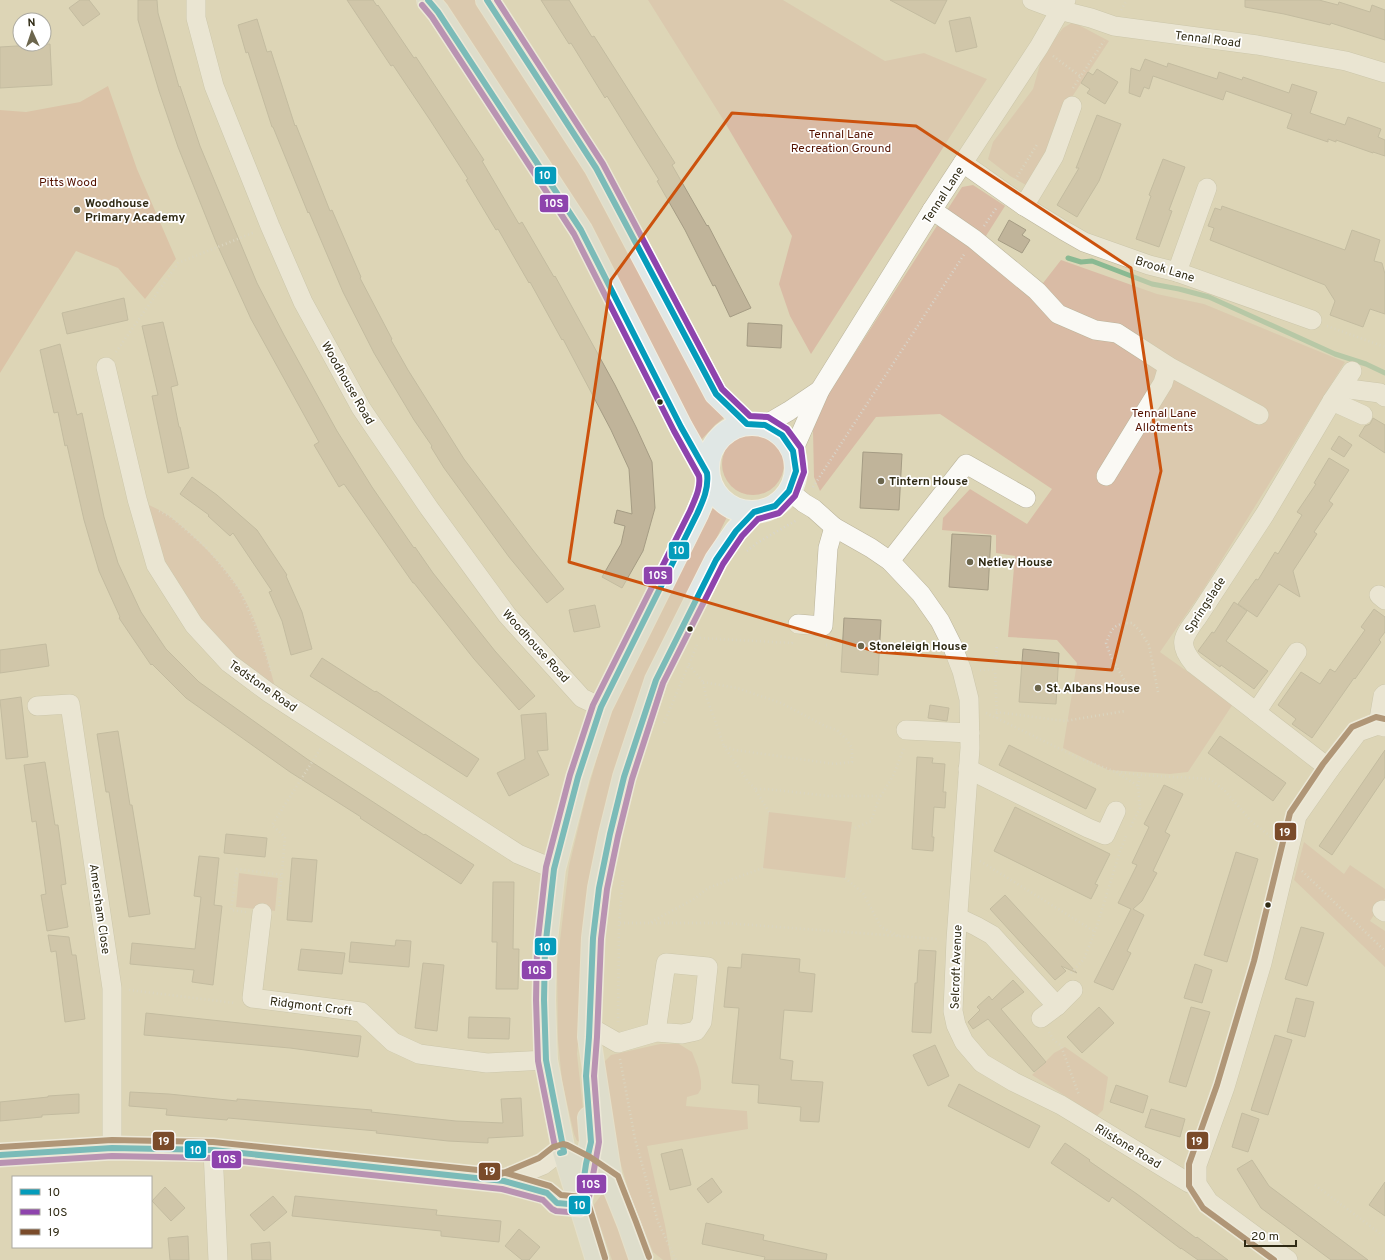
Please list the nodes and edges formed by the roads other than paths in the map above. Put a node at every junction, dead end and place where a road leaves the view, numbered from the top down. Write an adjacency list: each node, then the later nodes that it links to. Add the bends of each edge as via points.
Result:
1 (196, 0): 35 (street, Woodhouse Road, via 196,18 214,86 270,226 303,302 361,408 429,508 507,615 582,698)
2 (428, 0): 25 (main road, via 581,230)
3 (487, 0): 22 (main road, via 596,168 716,394)
4 (1032, 0): 5 (street, Tennal Road)
5 (1063, 5): 6 (street, Tennal Road, via 1114,26 1257,45 1346,61); 8 (street, Tennal Lane)
6 (1385, 74)
7 (1072, 106): 10 (street, via 1054,156)
8 (963, 164): 10 (street, Brook Lane); 11 (street, Tennal Lane)
9 (1207, 188): 12 (street)
10 (1024, 206): 12 (street, Brook Lane, via 1084,242)
11 (932, 210): 14 (street, via 974,239 1037,291 1058,314 1095,330 1117,333); 17 (street, Tennal Lane)
12 (1177, 272): 13 (street, Brook Lane)
13 (1312, 320)
14 (1168, 366): 20 (street); 24 (street, via 1163,383)
15 (106, 367): 43 (street, Tedstone Road, via 137,499 156,565 194,625 229,663 278,698 518,854)
16 (1352, 371): 18 (street, Springslade)
17 (820, 390): 22 (street, Tennal Lane, via 789,411); 23 (street, Tennal Lane)
18 (1336, 394): 19 (street, via 1380,394); 21 (street); 36 (street, Springslade, via 1265,514 1185,634 1183,645 1194,664)
19 (1385, 397)
20 (1259, 415)
21 (1363, 416)
22 (756, 424): 23 (main road, via 782,435); 25 (main road, via 725,432 710,450)
23 (793, 451): 26 (main road, via 796,471)
24 (1106, 476)
25 (708, 477): 28 (main road, via 719,498 735,509); 35 (main road, via 698,514)
26 (790, 491): 28 (main road, via 775,506); 29 (street, Selcroft Avenue)
27 (1026, 498): 30 (street, via 966,464)
28 (754, 512): 49 (main road, via 736,531 716,560 656,680 624,777 599,888 593,938)
29 (834, 527): 30 (street, Selcroft Avenue); 31 (street, via 828,548 823,626)
30 (890, 561): 39 (street, Selcroft Avenue, via 921,594 940,621 952,645 970,704)
31 (798, 624)
32 (1297, 652): 36 (street)
33 (1385, 694): 37 (street)
34 (37, 706): 53 (street, Amersham Close, via 70,704 112,988)
35 (601, 707): 43 (main road, via 578,777)
36 (1256, 712): 41 (street, Springslade)
37 (1381, 726): 41 (street, via 1358,732)
38 (906, 730): 39 (street)
39 (970, 733): 40 (street, Selcroft Avenue)
40 (968, 769): 42 (street, via 1105,835); 45 (street, Selcroft Avenue)
41 (1330, 769): 61 (street, via 1297,816 1260,970 1225,1087 1197,1164)
42 (1116, 811)
43 (554, 869): 51 (main road, via 545,949)
44 (262, 913): 51 (street, Ridgmont Croft, via 252,998 361,1012 393,1042 419,1054 486,1063)
45 (959, 918): 47 (street, Selcroft Avenue, via 992,935); 52 (street, Selcroft Avenue, via 953,1011 964,1042 982,1063)
46 (1073, 990): 47 (street)
47 (1057, 1006): 48 (street)
48 (1041, 1018)
49 (589, 1032): 50 (street, via 618,1043); 57 (main road, via 586,1076 591,1142); 59 (main road)
50 (656, 1032)
51 (546, 1060): 55 (main road)
52 (1061, 1105): 61 (street, Rilstone Road, via 1189,1183)
53 (112, 1148): 54 (street); 56 (street)
54 (213, 1150): 60 (street); 64 (street)
55 (564, 1152): 57 (main road); 58 (street); 63 (main road)
56 (0, 1155)
57 (586, 1164): 59 (main road); 63 (main road)
58 (543, 1165): 60 (street); 62 (street)
59 (611, 1180): 66 (main road)
60 (504, 1181): 62 (street)
61 (1197, 1184): 67 (street, via 1209,1202)
62 (547, 1193): 63 (street, via 557,1203)
63 (580, 1205): 65 (main road)
64 (218, 1260)
65 (597, 1260)
66 (642, 1260)
67 (1288, 1260)

